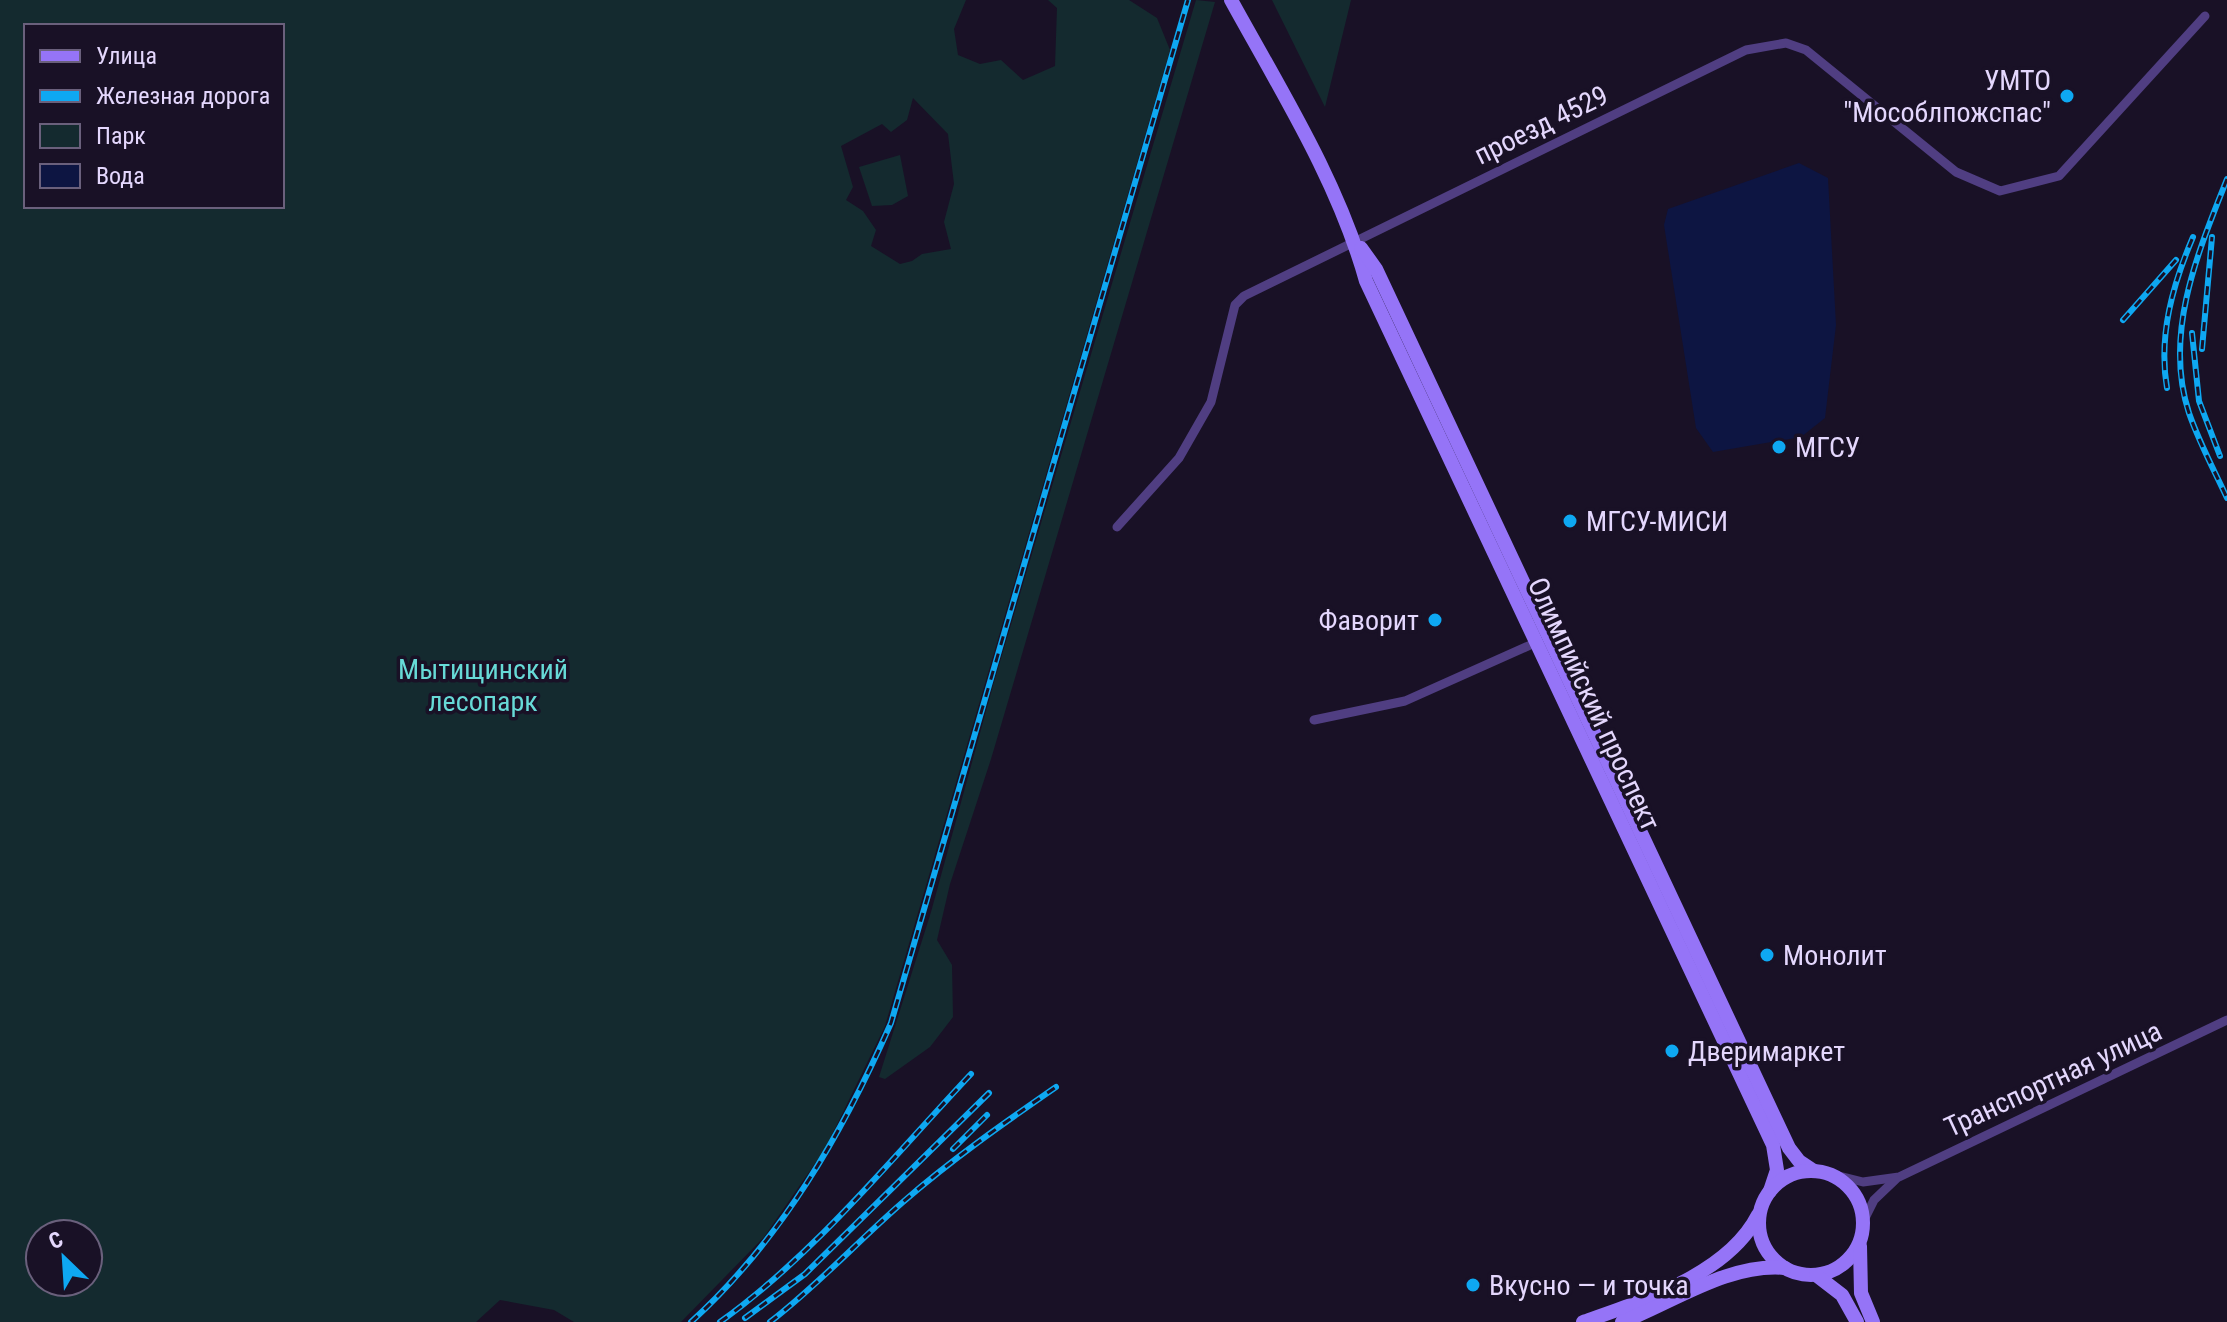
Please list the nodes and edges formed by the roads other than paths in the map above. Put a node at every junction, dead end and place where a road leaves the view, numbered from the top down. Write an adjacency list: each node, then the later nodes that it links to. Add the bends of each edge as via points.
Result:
1 (1232, 1): 3 (main road, Олимпийский проспект, via 1300,123)
2 (2205, 16): 3 (street, проезд 4529, via 2059,176 2000,191 1956,172 1806,50 1786,43 1746,50)
3 (1354, 239): 4 (street, проезд 4529, via 1235,305 1211,402 1179,458); 5 (main road, Олимпийский проспект, via 1366,281); 8 (main road, Олимпийский проспект, via 1376,269 1789,1148)
4 (1117, 527)
5 (1537, 642): 6 (street, via 1405,701); 11 (main road, Олимпийский проспект, via 1773,1145 1777,1170)
6 (1314, 720)
7 (2227, 1020): 10 (street, Транспортная улица)
8 (1814, 1171): 9 (main road); 11 (main road, via 1790,1177)
9 (1831, 1174): 10 (street, Транспортная улица, via 1863,1182); 13 (main road, via 1853,1196)
10 (1899, 1177): 13 (street, Транспортная улица, via 1874,1200)
11 (1770, 1191): 12 (main road)
12 (1760, 1211): 15 (main road, via 1765,1246); 17 (main road, via 1746,1236 1718,1263)
13 (1863, 1222): 14 (main road)
14 (1860, 1242): 16 (main road, via 1842,1265); 20 (main road, via 1860,1283)
15 (1785, 1268): 16 (main road); 18 (main road, via 1732,1274)
16 (1816, 1275): 19 (main road, via 1842,1295)
17 (1583, 1322)
18 (1622, 1322)
19 (1857, 1322)
20 (1873, 1322)

